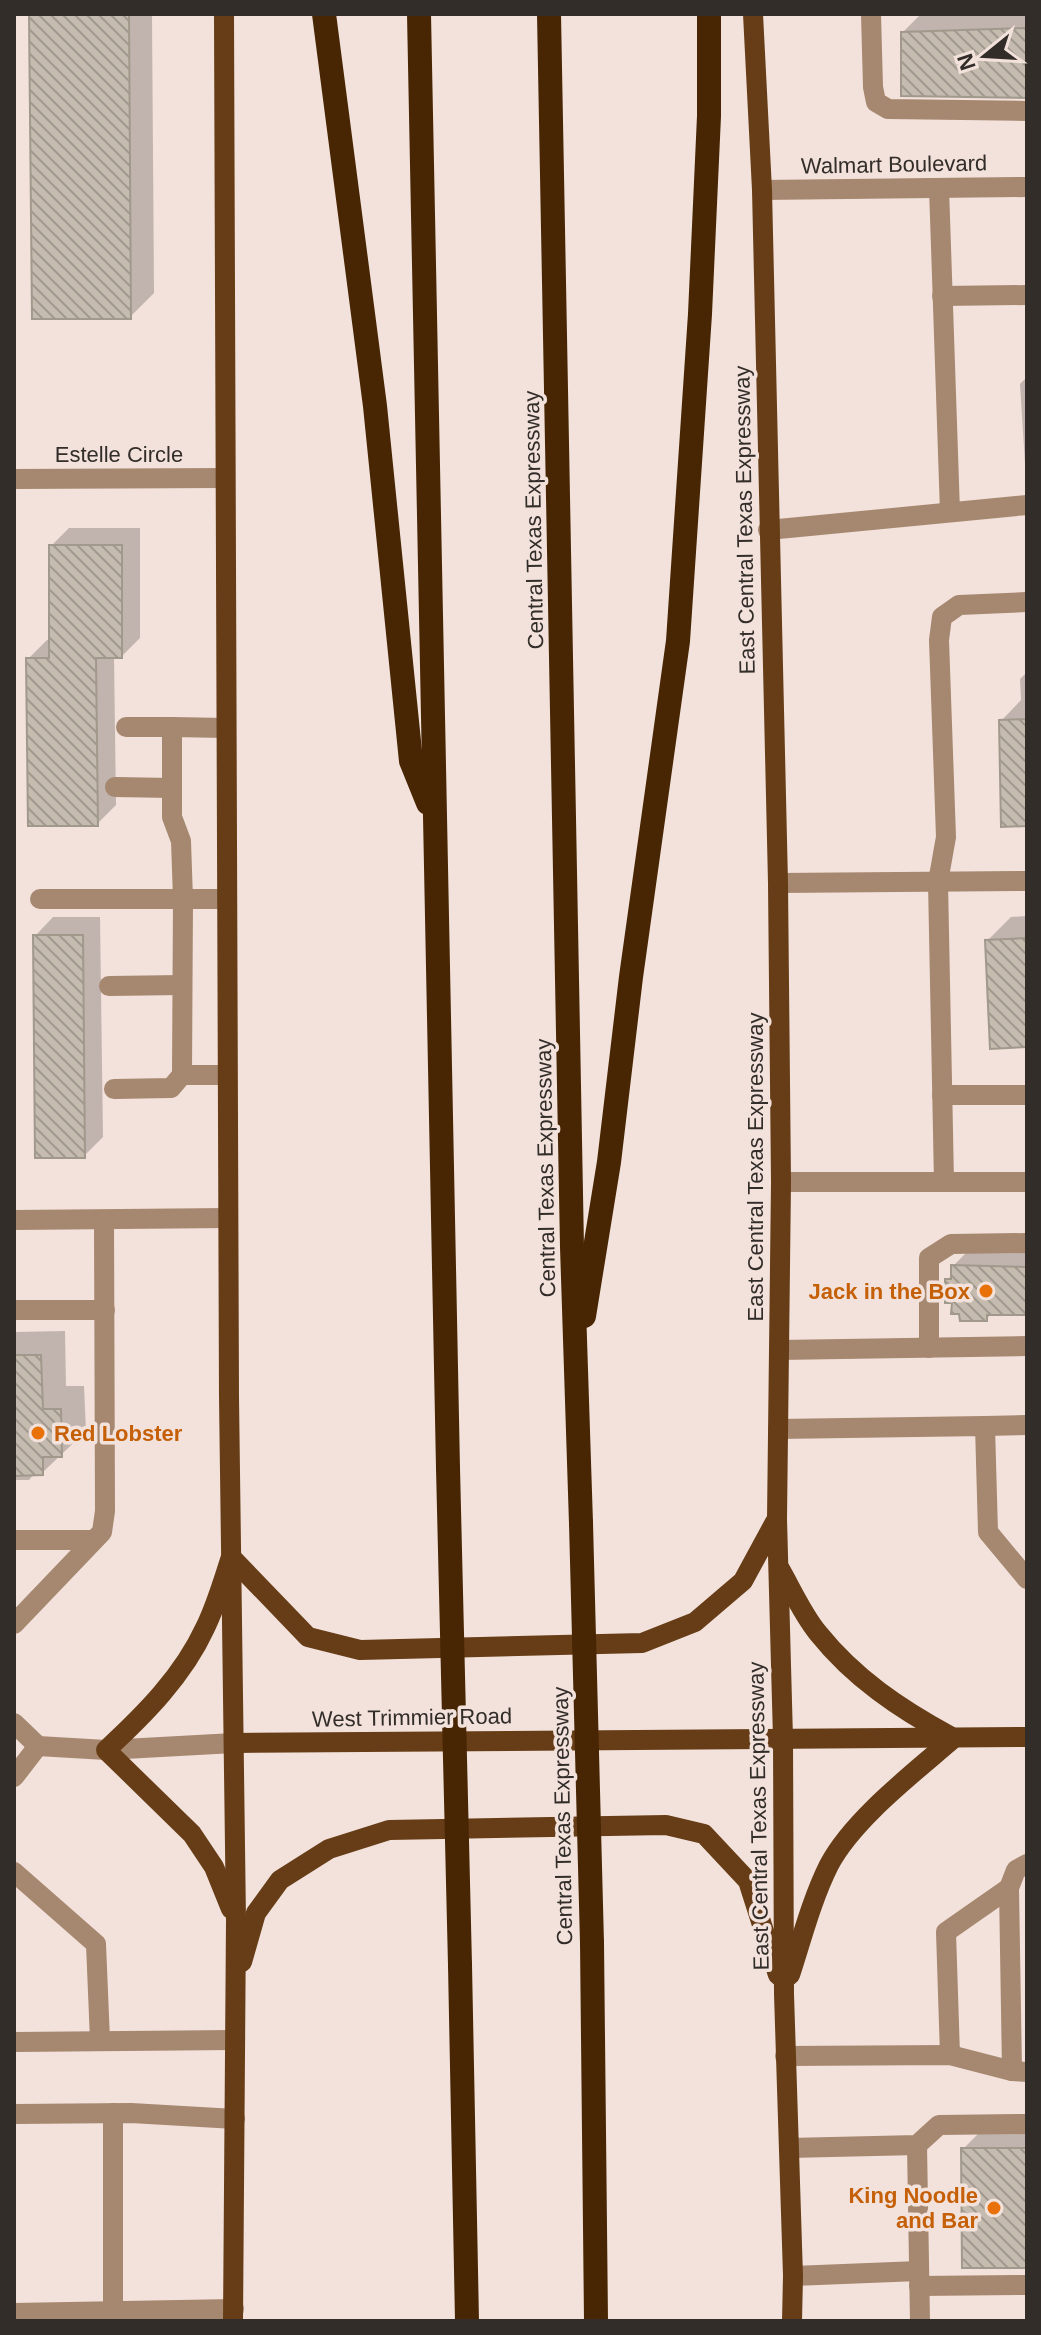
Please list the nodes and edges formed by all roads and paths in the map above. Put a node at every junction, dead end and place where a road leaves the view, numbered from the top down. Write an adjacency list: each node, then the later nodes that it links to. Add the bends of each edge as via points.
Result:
1 (224, 14): 14 (main road)
2 (324, 14): 25 (highway, via 375,406 411,761)
3 (419, 14): 25 (highway)
4 (549, 14): 51 (highway, Central Texas Expressway)
5 (709, 14): 51 (highway, via 700,314 678,641 609,1162)
6 (753, 14): 11 (main road, East Central Texas Expressway)
7 (871, 14): 8 (street, via 876,102 888,109)
8 (1027, 111)
9 (1027, 187): 10 (street, Walmart Boulevard)
10 (939, 188): 11 (street, Walmart Boulevard); 13 (street)
11 (762, 190): 18 (main road, East Central Texas Expressway)
12 (1027, 295): 13 (street)
13 (942, 296): 17 (street)
14 (224, 478): 15 (street, Estelle Circle); 22 (main road)
15 (14, 479)
16 (1027, 505): 17 (street)
17 (950, 512): 18 (street)
18 (768, 530): 28 (main road, East Central Texas Expressway)
19 (1027, 602): 27 (street, via 959,605 942,617 946,837)
20 (126, 727): 21 (street)
21 (172, 727): 22 (street); 24 (street)
22 (226, 728): 31 (main road)
23 (115, 787): 24 (street)
24 (172, 788): 30 (street)
25 (434, 820): 94 (highway, bridge)
26 (1027, 881): 27 (street)
27 (938, 882): 28 (street); 37 (street)
28 (778, 883): 39 (main road, East Central Texas Expressway)
29 (40, 899): 30 (street)
30 (183, 899): 31 (street); 32 (street)
31 (226, 899): 35 (main road)
32 (182, 985): 33 (street); 34 (street)
33 (109, 986)
34 (182, 1075): 35 (street); 36 (street, via 171,1088)
35 (227, 1075): 42 (main road)
36 (114, 1089)
37 (942, 1095): 38 (street); 40 (street)
38 (1027, 1095)
39 (781, 1182): 40 (street); 50 (main road, East Central Texas Expressway)
40 (944, 1182): 41 (street)
41 (1027, 1182)
42 (228, 1218): 44 (street); 58 (main road)
43 (14, 1220): 44 (street)
44 (104, 1220): 47 (street)
45 (1027, 1243): 49 (street, via 951,1244 929,1258)
46 (14, 1310): 47 (street)
47 (105, 1310): 57 (street, via 105,1511 102,1532)
48 (1027, 1346): 49 (street)
49 (929, 1348): 50 (street)
50 (779, 1350): 54 (main road, East Central Texas Expressway)
51 (575, 1374): 95 (highway, Central Texas Expressway, bridge, via 592,1943)
52 (1027, 1425): 53 (street)
53 (985, 1426): 54 (street); 60 (street, via 988,1532)
54 (778, 1429): 55 (main road, East Central Texas Expressway)
55 (777, 1519): 58 (main road, via 743,1581 695,1622 642,1643 360,1650 308,1637); 59 (main road, East Central Texas Expressway)
56 (14, 1540): 57 (street)
57 (94, 1540): 61 (street)
58 (231, 1557): 66 (main road); 68 (main road, via 205,1629 184,1664 137,1722)
59 (778, 1566): 64 (main road, East Central Texas Expressway); 65 (main road, via 817,1632 861,1678 904,1711)
60 (1027, 1579)
61 (14, 1624)
62 (14, 1723): 67 (street)
63 (1027, 1737): 65 (main road, West Trimmier Road)
64 (783, 1738): 65 (main road, West Trimmier Road); 66 (main road, West Trimmier Road); 75 (main road, East Central Texas Expressway)
65 (954, 1738): 75 (main road, via 864,1819 830,1863)
66 (234, 1743): 68 (street, West Trimmier Road); 73 (main road)
67 (38, 1746): 68 (street, West Trimmier Road); 69 (street)
68 (106, 1750): 73 (main road, via 192,1834 214,1867)
69 (14, 1777)
70 (1027, 1864): 72 (street, via 1016,1870)
71 (14, 1872): 76 (street, via 96,1944)
72 (1009, 1888): 79 (street, via 946,1932); 81 (street)
73 (236, 1921): 74 (main road)
74 (234, 1990): 75 (main road, via 256,1913 280,1880 329,1849 389,1830 666,1825 704,1834 748,1881); 77 (main road)
75 (784, 1994): 80 (main road, East Central Texas Expressway)
76 (100, 2040): 77 (street); 78 (street)
77 (233, 2040): 84 (main road)
78 (14, 2042)
79 (950, 2055): 80 (street); 81 (street)
80 (785, 2056): 87 (main road, East Central Texas Expressway)
81 (1020, 2072)
82 (113, 2113): 83 (street); 84 (street); 91 (street)
83 (14, 2114)
84 (235, 2119): 93 (main road)
85 (1027, 2124): 86 (street, via 939,2125)
86 (917, 2145): 87 (street); 89 (street)
87 (789, 2148): 88 (main road, East Central Texas Expressway)
88 (793, 2276): 89 (street); 96 (main road, East Central Texas Expressway)
89 (919, 2278): 90 (street); 97 (street)
90 (1027, 2285)
91 (113, 2311): 92 (street); 93 (street)
92 (14, 2313)
93 (234, 2315)
94 (467, 2321)
95 (596, 2321)
96 (792, 2321)
97 (920, 2321)

